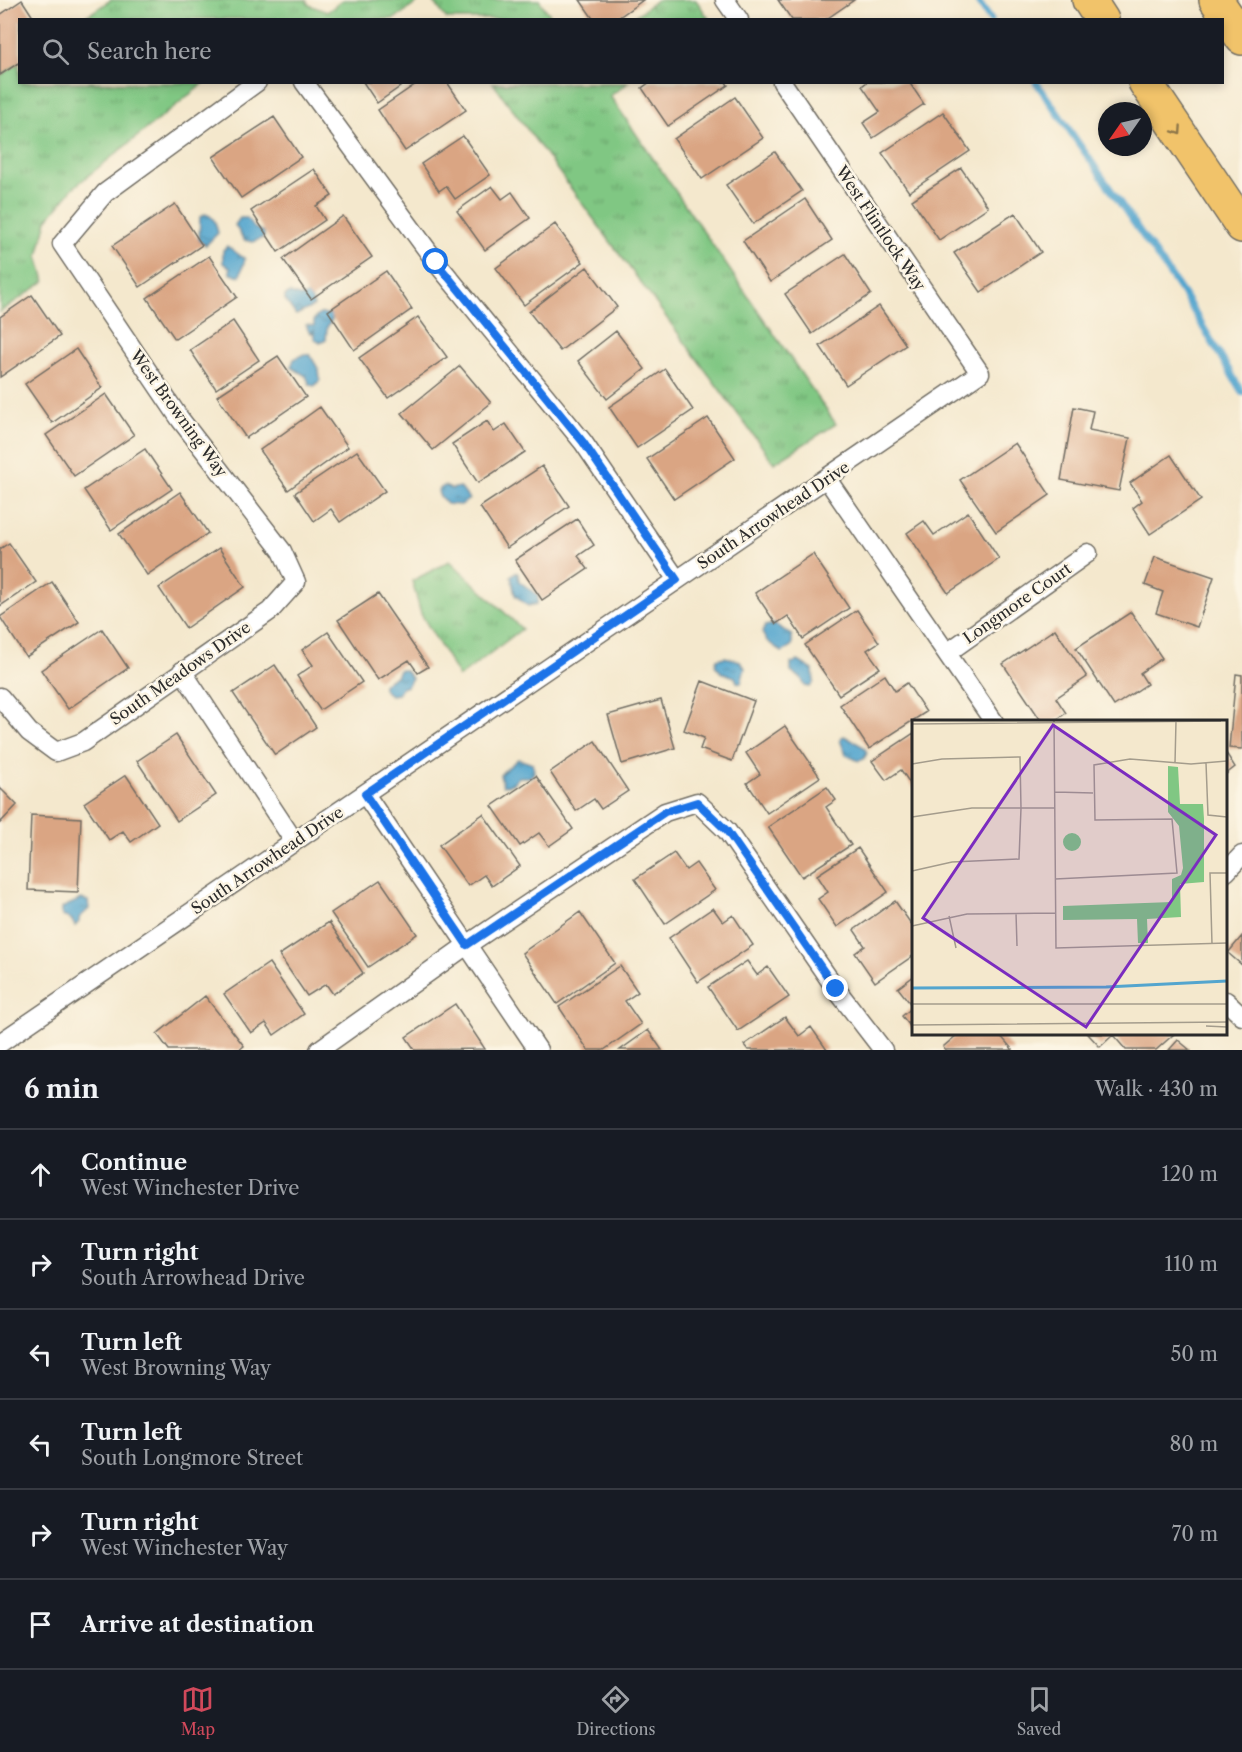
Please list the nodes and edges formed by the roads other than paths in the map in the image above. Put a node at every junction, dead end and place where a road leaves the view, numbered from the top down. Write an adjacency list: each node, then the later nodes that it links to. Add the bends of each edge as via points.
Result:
1 (725, 0): 4 (street)
2 (1089, 0): 5 (highway)
3 (1216, 0): 6 (highway)
4 (738, 18)
5 (1101, 18)
6 (1242, 38)
7 (254, 84): 16 (street, West Browning Way, via 105,193 62,244 180,419 282,551)
8 (305, 84): 15 (street, via 436,262 583,442)
9 (783, 84): 12 (street, West Flintlock Way)
10 (1146, 84): 11 (highway, one-way to 11)
11 (1242, 226)
12 (980, 373): 13 (street, South Arrowhead Drive)
13 (827, 478): 15 (street, South Arrowhead Drive); 17 (street)
14 (1088, 553): 17 (street, Longmore Court)
15 (677, 580): 21 (street, South Arrowhead Drive)
16 (296, 582): 18 (street, South Meadows Drive, via 270,611)
17 (947, 653): 20 (street)
18 (182, 671): 19 (street, South Meadows Drive, via 83,742 56,752 29,732); 22 (street)
19 (0, 697)
20 (993, 720)
21 (365, 794): 22 (street, South Arrowhead Drive); 25 (street)
22 (294, 841): 28 (street, South Arrowhead Drive)
23 (1242, 855): 24 (street)
24 (1227, 871)
25 (467, 945): 29 (street); 30 (street); 31 (street, via 665,812 697,802 727,831)
26 (1227, 1002): 27 (street)
27 (1242, 1016)
28 (0, 1043)
29 (319, 1050)
30 (538, 1050)
31 (883, 1050)

